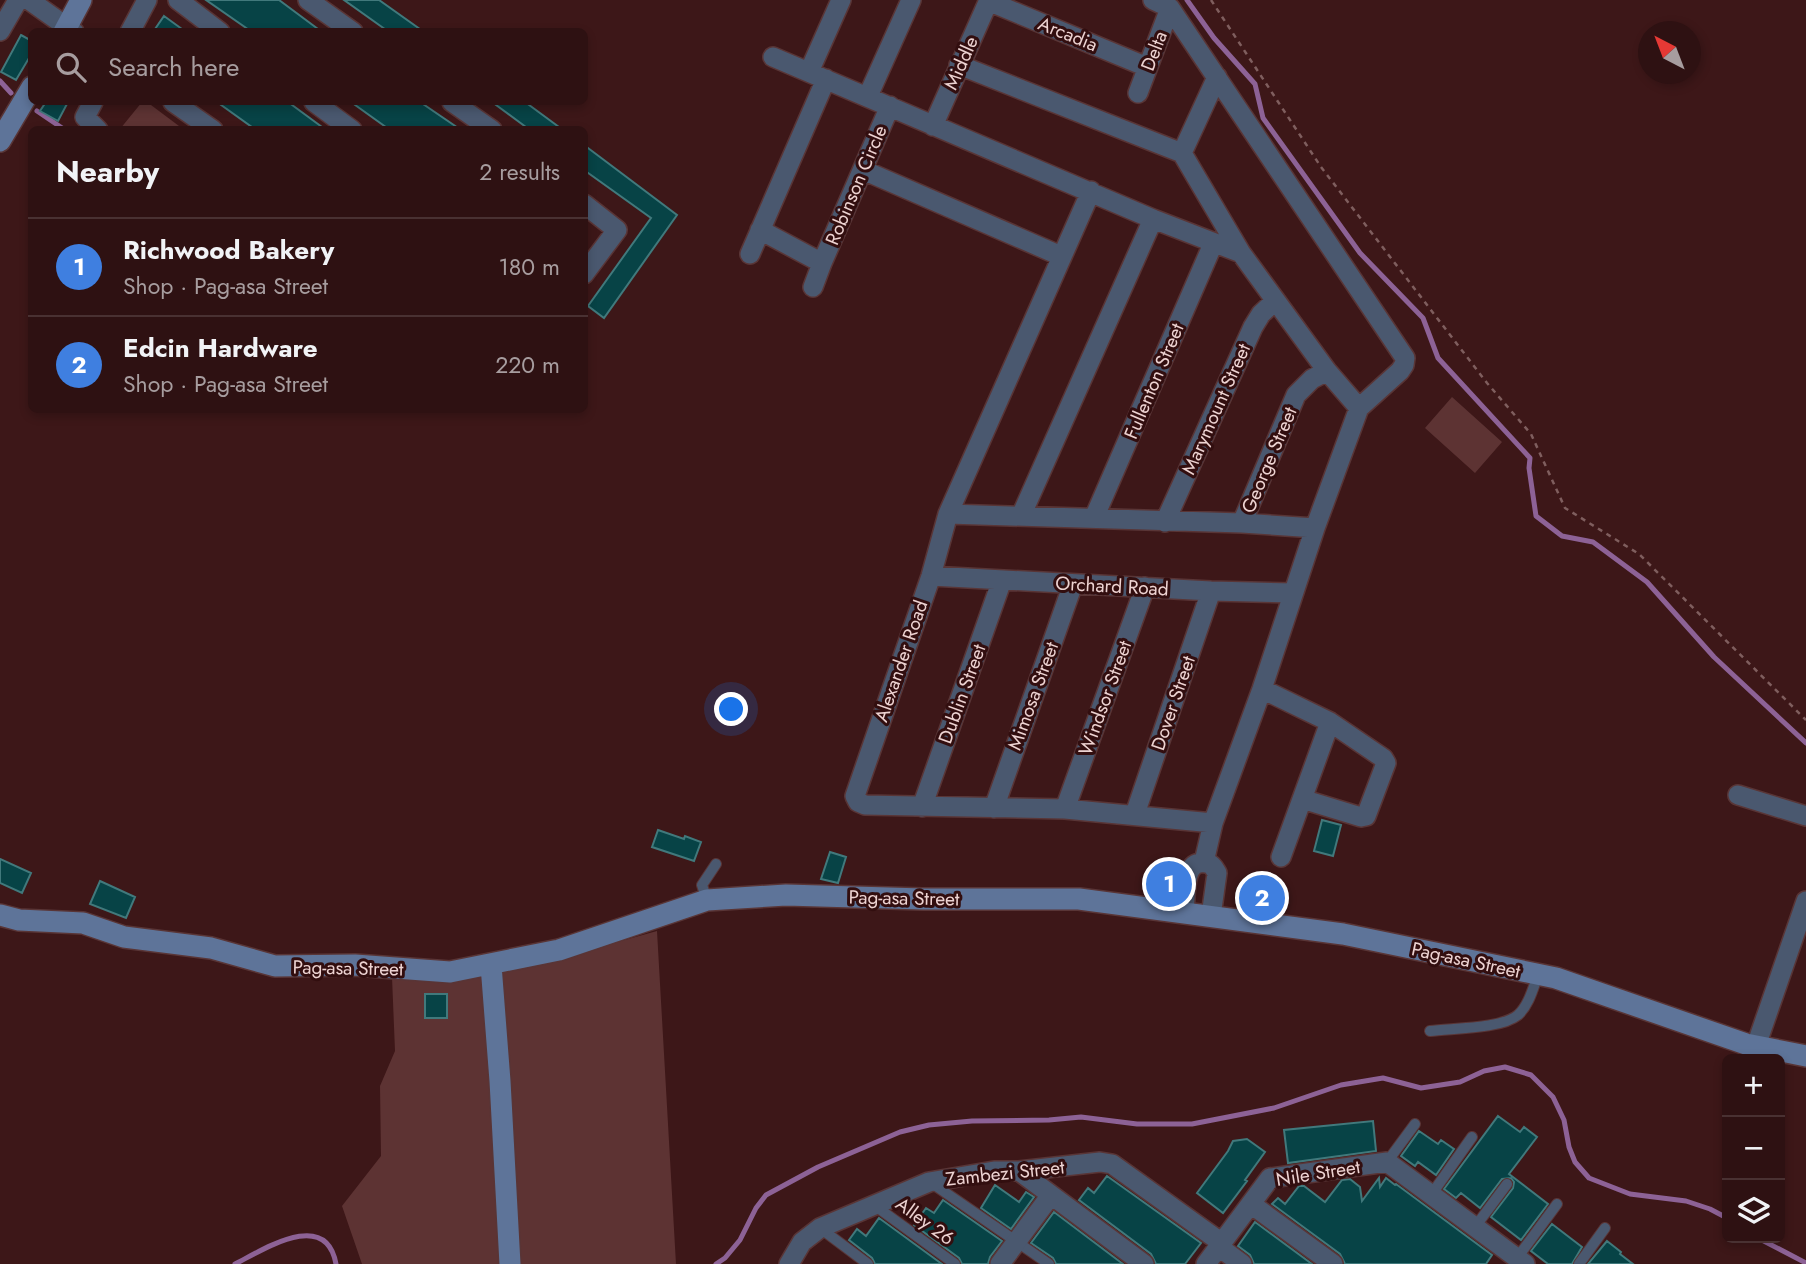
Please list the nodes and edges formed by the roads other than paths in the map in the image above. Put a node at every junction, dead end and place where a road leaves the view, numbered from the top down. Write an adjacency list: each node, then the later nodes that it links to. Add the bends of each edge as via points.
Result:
1 (18, 0): 16 (street)
2 (29, 0): 11 (street)
3 (82, 0): 12 (street)
4 (147, 0): 13 (street)
5 (178, 0): 14 (street)
6 (308, 0): 15 (street)
7 (841, 0): 20 (street)
8 (911, 0): 24 (street)
9 (989, 1): 18 (street, Middle); 19 (street, Arcadia)
10 (1162, 4): 19 (street, Delta); 21 (street)
11 (65, 28)
12 (69, 28)
13 (132, 28)
14 (215, 28)
15 (347, 28)
16 (0, 31)
17 (773, 57): 20 (street)
18 (959, 65): 34 (street, Middle); 36 (street)
19 (1147, 67): 22 (street, Delta)
20 (817, 76): 24 (street); 41 (street)
21 (1217, 77): 36 (street); 51 (street, via 1405,358 1400,370)
22 (1138, 93)
23 (28, 94): 35 (street)
24 (868, 96): 29 (street)
25 (91, 105): 30 (street, via 85,117)
26 (177, 105): 31 (street)
27 (318, 105): 32 (street)
28 (456, 105): 33 (street)
29 (890, 106): 34 (street); 37 (street, Robinson Circle)
30 (94, 126)
31 (207, 126)
32 (347, 126)
33 (486, 126)
34 (933, 126): 38 (street)
35 (0, 141)
36 (1182, 153): 43 (street)
37 (863, 170): 45 (street); 46 (street, Robinson Circle)
38 (1091, 191): 40 (street); 45 (street, Alexander Road)
39 (588, 207): 47 (street, via 617,230)
40 (1153, 219): 42 (street); 53 (street)
41 (760, 230): 44 (street); 46 (street, Robinson Circle)
42 (1213, 244): 43 (street); 54 (street, Fullenton Street)
43 (1241, 253): 49 (street)
44 (750, 254)
45 (1061, 257): 52 (street, Alexander Road)
46 (822, 263): 48 (street, Robinson Circle)
47 (588, 269)
48 (813, 287)
49 (1275, 301): 50 (street); 55 (street, Marymount Street, via 1253,327)
50 (1327, 371): 51 (street); 56 (street, George Street, via 1296,395)
51 (1359, 408): 57 (street)
52 (948, 514): 53 (street); 58 (street, Alexander Road)
53 (1021, 516): 54 (street)
54 (1094, 518): 55 (street)
55 (1165, 522): 56 (street)
56 (1242, 523): 57 (street)
57 (1315, 528): 63 (street)
58 (931, 576): 59 (street, Orchard Road); 68 (street, Alexander Road, via 855,793 856,800 865,805)
59 (1002, 580): 60 (street, Orchard Road); 68 (street, Dublin Street)
60 (1073, 584): 61 (street, Orchard Road); 69 (street, Mimosa Street)
61 (1145, 587): 62 (street, Orchard Road); 70 (street, Windsor Street)
62 (1211, 591): 63 (street, Orchard Road); 71 (street, Dover Street)
63 (1293, 593): 64 (street)
64 (1262, 689): 65 (street); 73 (street)
65 (1330, 722): 67 (street); 67 (street, via 1386,763 1367,816)
66 (1738, 795): 72 (street)
67 (1303, 799): 74 (street)
68 (922, 807): 69 (street, Alexander Road)
69 (993, 808): 70 (street, Alexander Road)
70 (1065, 809): 71 (street, Alexander Road)
71 (1135, 814): 73 (street, Alexander Road)
72 (1806, 816)
73 (1213, 823): 75 (street)
74 (1281, 857)
75 (1204, 862): 79 (street, via 1189,870); 81 (street, via 1217,873)
76 (716, 864): 77 (lane, via 702,886)
77 (707, 900): 79 (street, Pag-asa Street, via 786,895 1079,899); 82 (street, Pag-asa Street, via 559,950)
78 (1806, 901): 85 (street)
79 (1184, 913): 81 (street, Pag-asa Street)
80 (0, 915): 82 (street, Pag-asa Street, via 83,923 124,937 211,948 275,966 355,965 450,972)
81 (1211, 916): 83 (street, Pag-asa Street, via 1343,934)
82 (491, 965): 103 (street)
83 (1538, 975): 84 (lane, via 1520,1013 1507,1022); 85 (street, Pag-asa Street)
84 (1430, 1031)
85 (1756, 1045): 86 (street, Pag-asa Street)
86 (1806, 1056)
87 (1415, 1124): 89 (lane)
88 (1472, 1137): 94 (lane)
89 (1387, 1162): 94 (street); 95 (street, Nile Street, via 1270,1178)
90 (1019, 1171): 91 (street, Zambezi Street); 93 (street); 102 (street, Zambezi Street, via 1112,1164)
91 (929, 1182): 97 (street, Zambezi Street); 101 (lane)
92 (1507, 1184): 98 (lane)
93 (1051, 1195): 101 (street); 110 (street)
94 (1431, 1195): 98 (street)
95 (1251, 1204): 102 (street, Nile Street); 113 (street)
96 (1557, 1204): 104 (lane)
97 (874, 1205): 99 (street, Zambezi Street); 107 (lane, Alley 26)
98 (1475, 1227): 104 (street)
99 (820, 1228): 105 (street, Zambezi Street, via 802,1242); 106 (lane)
100 (1605, 1228): 114 (lane)
101 (1017, 1241): 108 (street); 109 (lane)
102 (1220, 1245): 111 (street, Nile Street); 112 (street, Zambezi Street)
103 (509, 1259)
104 (1518, 1262)
105 (789, 1264)
106 (868, 1264)
107 (954, 1264)
108 (1000, 1264)
109 (1049, 1264)
110 (1144, 1264)
111 (1206, 1264)
112 (1242, 1264)
113 (1334, 1264)
114 (1579, 1264)

